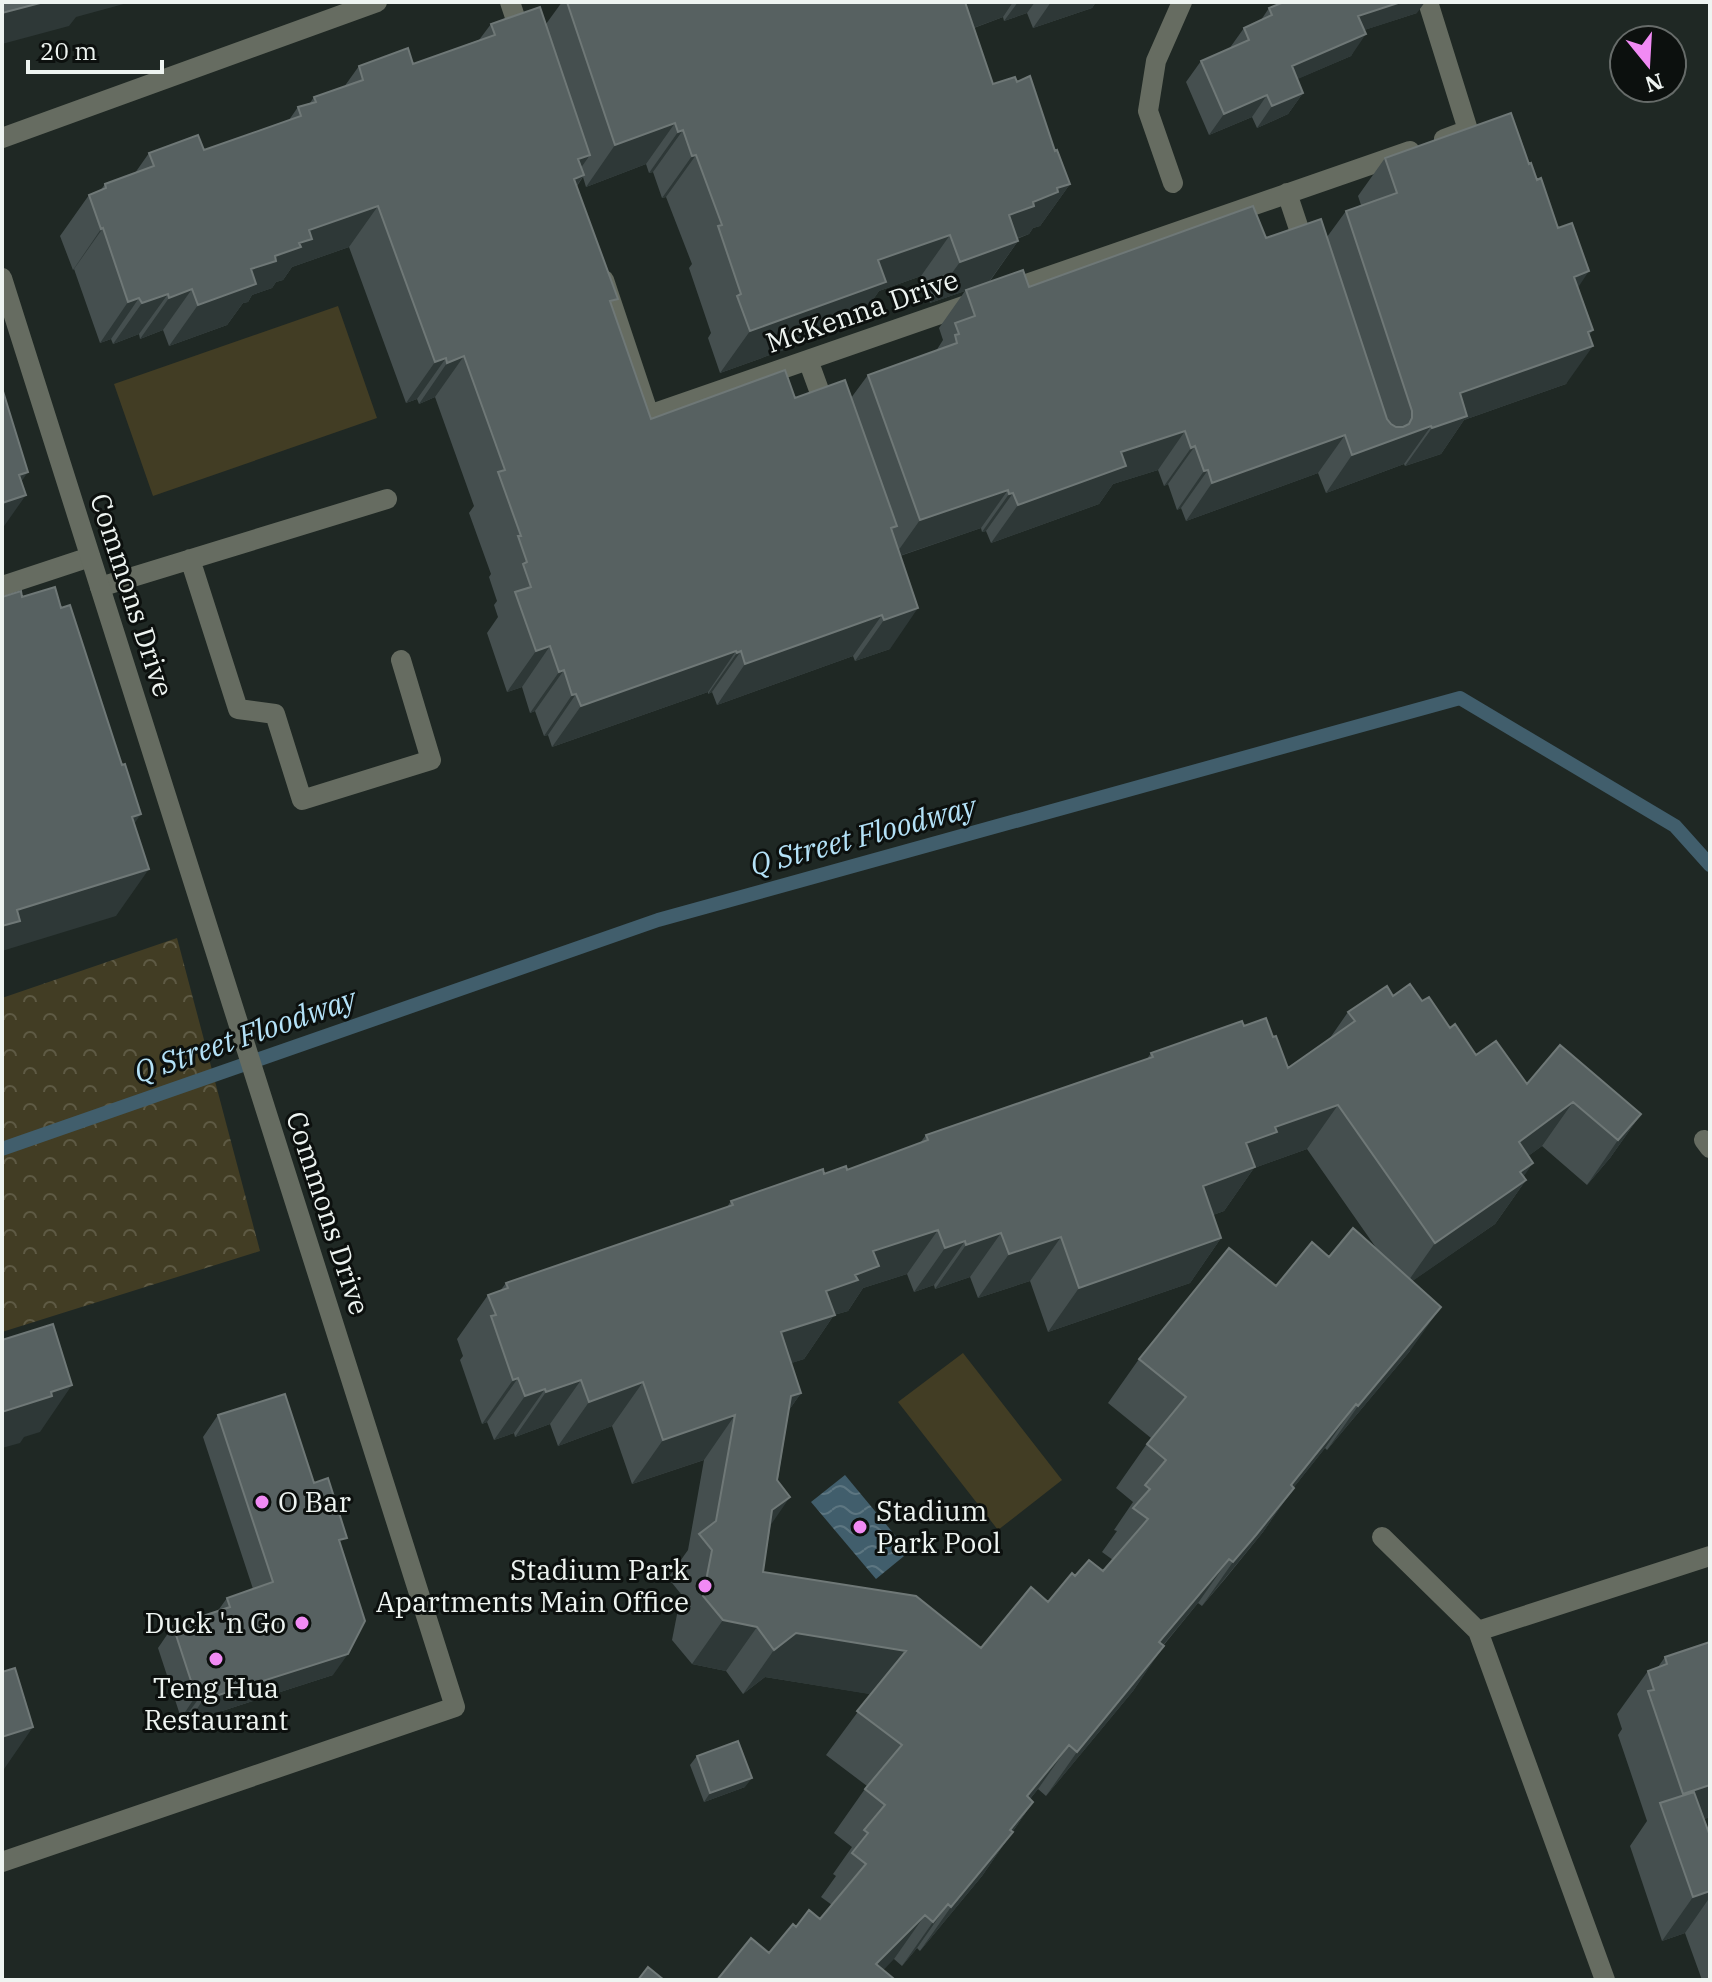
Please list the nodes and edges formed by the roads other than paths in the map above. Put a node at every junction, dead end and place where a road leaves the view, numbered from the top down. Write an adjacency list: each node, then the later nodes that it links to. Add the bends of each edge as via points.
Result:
1 (377, 2): 6 (street)
2 (510, 2): 5 (street)
3 (1182, 2): 7 (street, via 1156,61 1148,111)
4 (1428, 2): 8 (street, McKenna Drive, via 1468,130)
5 (530, 61)
6 (2, 138)
7 (1173, 183)
8 (1287, 193): 9 (street); 12 (street, McKenna Drive)
9 (1311, 265)
10 (599, 268): 12 (street, McKenna Drive, via 649,415)
11 (2, 278): 15 (street, Commons Drive)
12 (808, 360): 13 (street)
13 (835, 434)
14 (387, 499): 16 (street)
15 (90, 557): 17 (street); 18 (street, Commons Drive)
16 (190, 559): 18 (street); 19 (street, via 238,709 275,714 302,800 431,760)
17 (2, 586)
18 (100, 587): 23 (street, Commons Drive, via 455,1707)
19 (401, 660)
20 (1382, 1537): 22 (street)
21 (1710, 1556): 22 (street)
22 (1478, 1631): 24 (street)
23 (2, 1862)
24 (1605, 1980)

